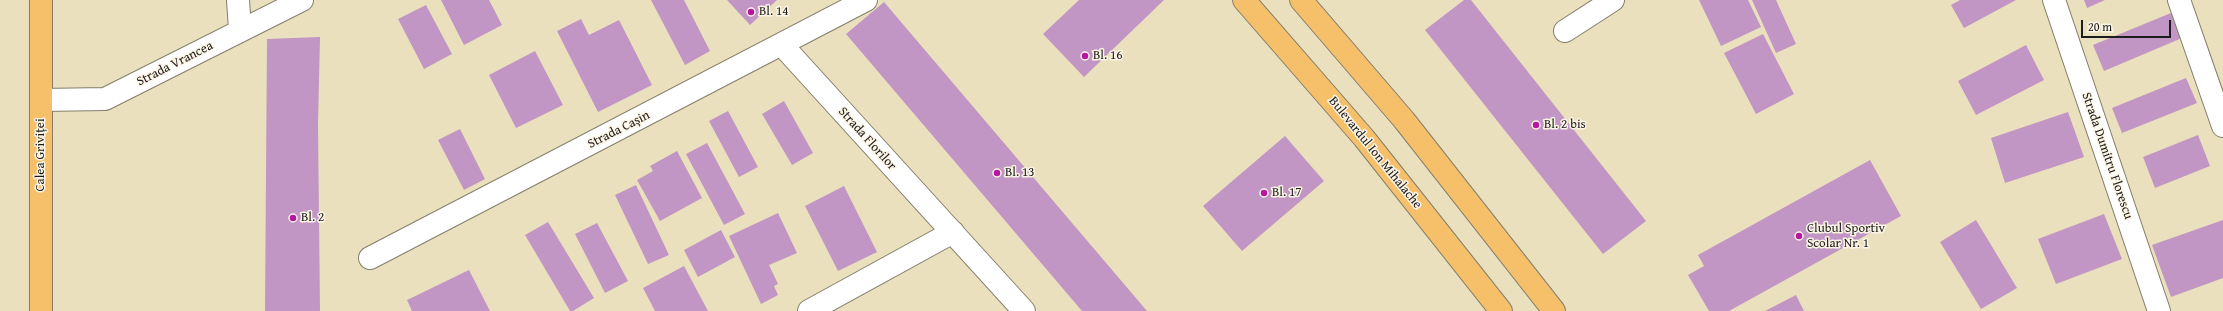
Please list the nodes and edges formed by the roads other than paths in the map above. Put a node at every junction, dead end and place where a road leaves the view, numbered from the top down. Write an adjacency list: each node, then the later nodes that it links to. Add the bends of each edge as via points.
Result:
1 (41, 0): 13 (main road, Calea Griviței)
2 (238, 0): 10 (street)
3 (302, 0): 10 (street, Strada Vrancea)
4 (866, 0): 12 (street, Strada Cașin)
5 (1244, 0): 20 (main road, Bulevardul Ion Mihalache, via 1364,138)
6 (1300, 0): 21 (main road, via 1404,120)
7 (1612, 0): 11 (street)
8 (2054, 0): 22 (street, Strada Dumitru Florescu)
9 (2179, 0): 14 (street)
10 (240, 30): 13 (street, Strada Vrancea, via 105,99)
11 (1565, 31)
12 (782, 46): 15 (street, Strada Florilor); 16 (street, Strada Cașin)
13 (41, 100): 17 (main road, Calea Griviței)
14 (2223, 126)
15 (953, 232): 18 (street); 19 (street, Strada Florilor)
16 (370, 258)
17 (41, 311)
18 (809, 311)
19 (1024, 311)
20 (1501, 311)
21 (1554, 311)
22 (2159, 311)

